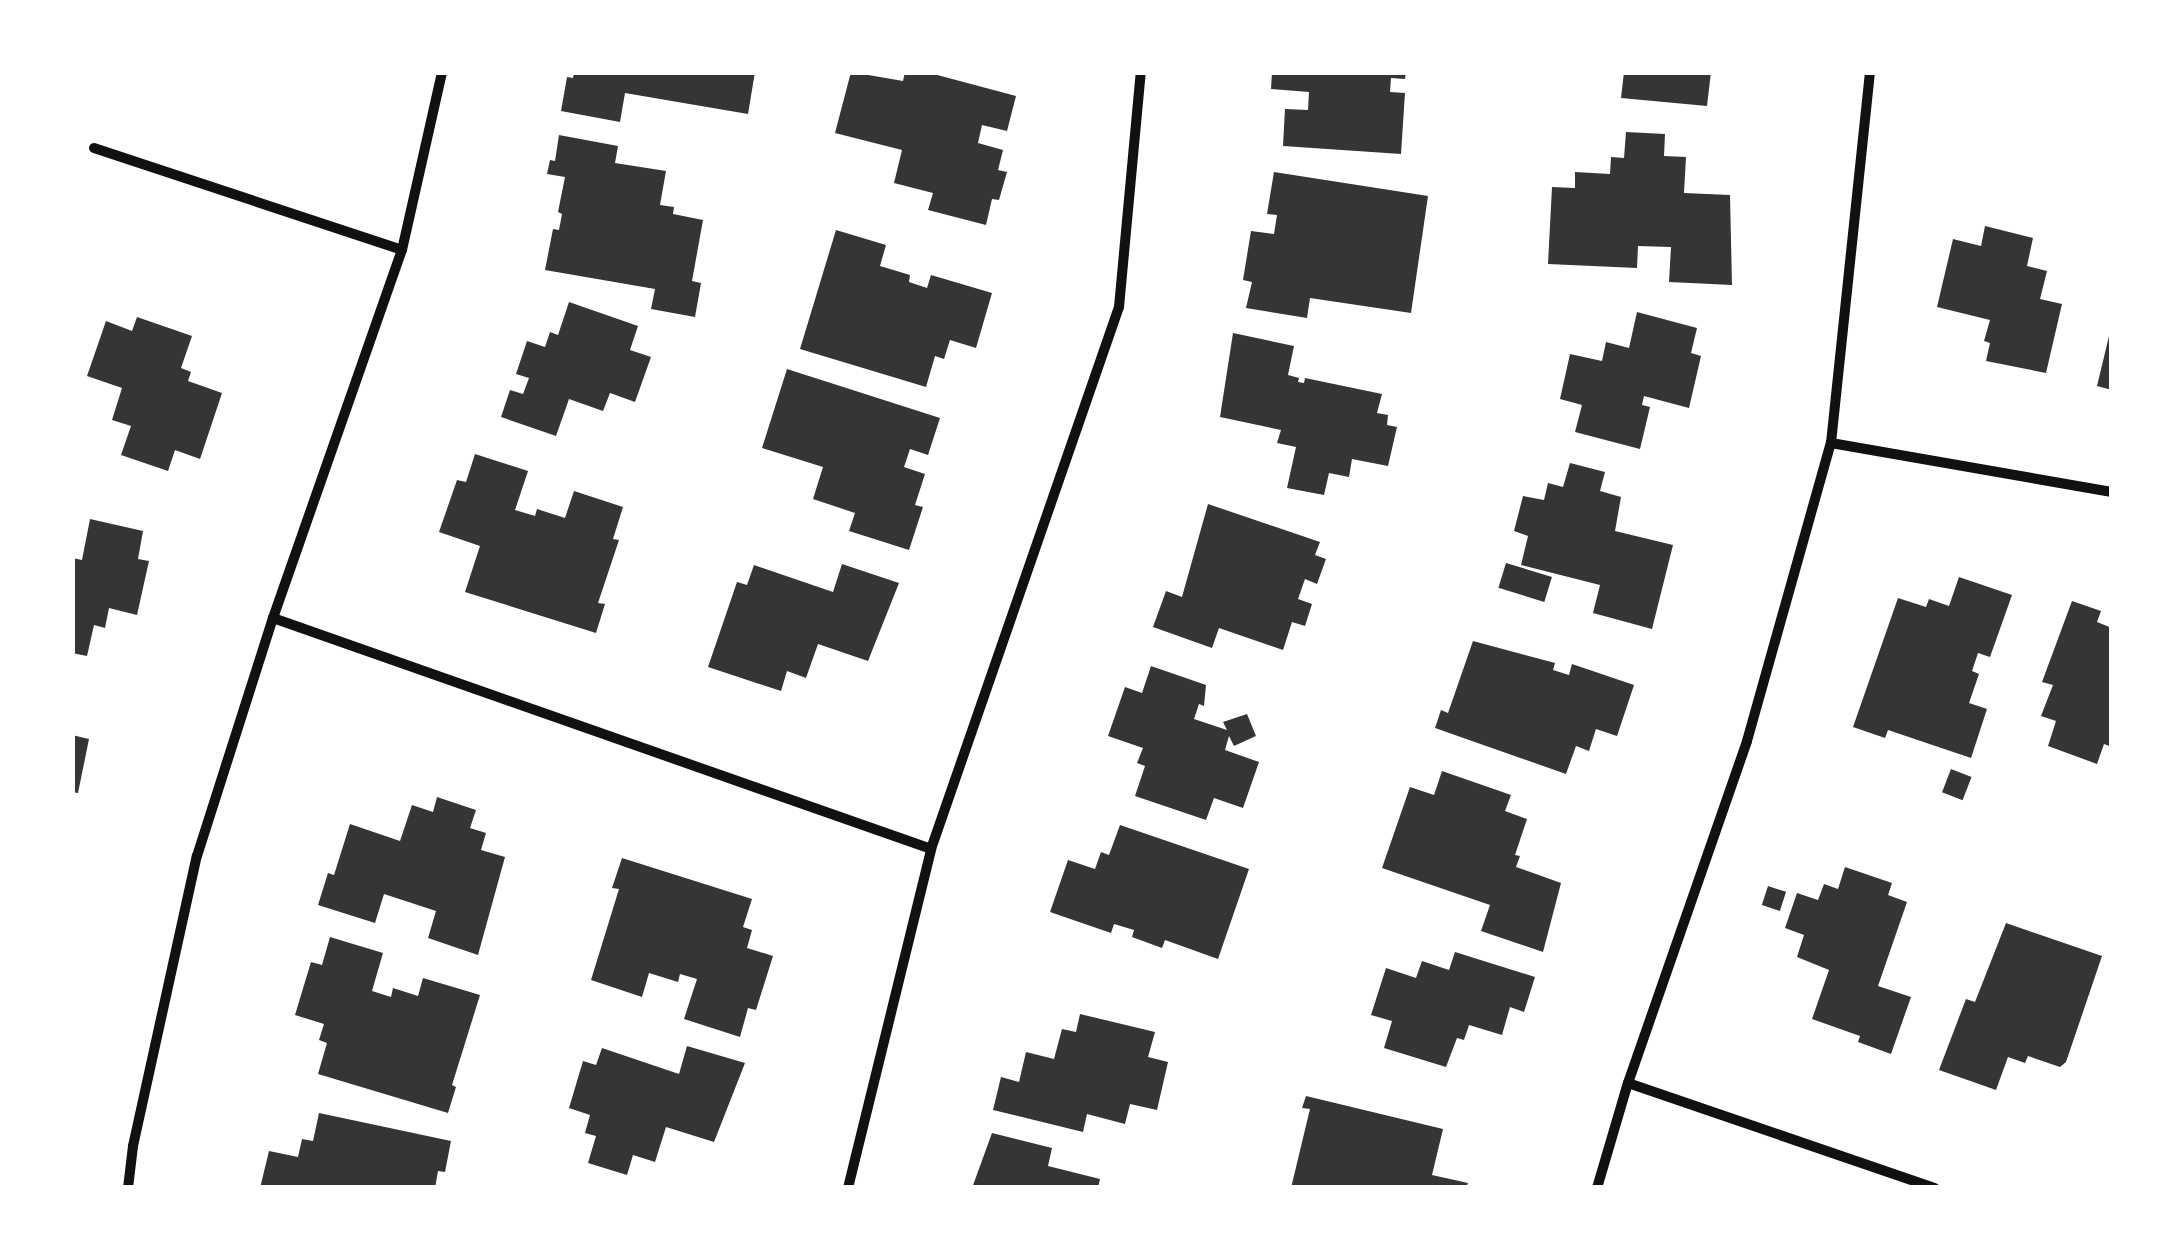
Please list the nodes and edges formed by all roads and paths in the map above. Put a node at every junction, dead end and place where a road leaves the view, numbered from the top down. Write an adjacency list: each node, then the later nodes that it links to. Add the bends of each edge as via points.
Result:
1 (442, 72): 5 (street)
2 (1141, 72): 9 (street, via 1119,308)
3 (1870, 72): 6 (street)
4 (94, 148): 5 (street)
5 (402, 250): 8 (street)
6 (1831, 442): 7 (street); 10 (street, via 1747,740)
7 (2112, 492)
8 (273, 618): 9 (street); 11 (street, via 197,856)
9 (932, 848): 12 (street)
10 (1628, 1084): 13 (street); 14 (street)
11 (128, 1188)
12 (848, 1188)
13 (1597, 1188)
14 (1934, 1188)

